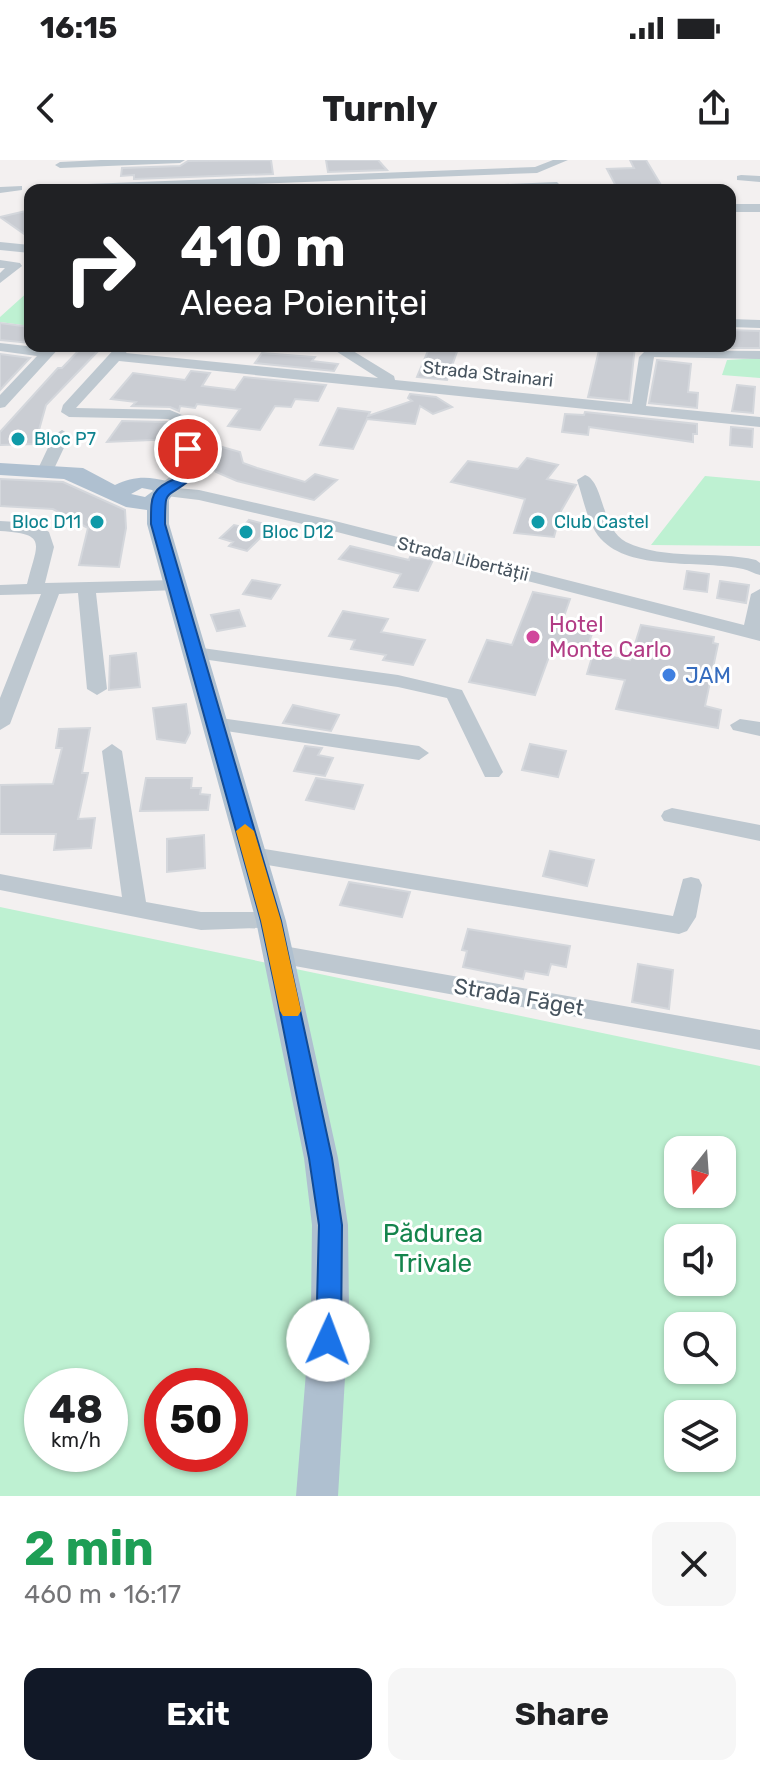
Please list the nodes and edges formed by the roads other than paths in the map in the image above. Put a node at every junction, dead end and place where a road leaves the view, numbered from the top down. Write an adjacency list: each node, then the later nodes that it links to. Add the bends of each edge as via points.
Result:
1 (180, 160): 3 (street)
2 (563, 160): 7 (street, via 537,170)
3 (57, 162): 6 (street)
4 (741, 178): 5 (street)
5 (760, 179)
6 (84, 184)
7 (189, 184)
8 (18, 188): 9 (street)
9 (0, 190)
10 (736, 208): 11 (street)
11 (760, 208)
12 (0, 246): 13 (street)
13 (24, 250)
14 (24, 257): 16 (street)
15 (0, 264): 16 (street)
16 (16, 266): 17 (street)
17 (0, 279)
18 (736, 323): 19 (street)
19 (760, 324)
20 (0, 347): 21 (street)
21 (24, 348)
22 (49, 352): 28 (street)
23 (119, 352): 37 (street, via 69,412 185,418 186,475)
24 (128, 352): 27 (street, Strada Strainari)
25 (345, 352): 27 (street)
26 (760, 355): 29 (street, via 651,353 646,357)
27 (396, 384): 29 (street, Strada Strainari)
28 (0, 404)
29 (638, 411): 30 (street, Strada Strainari)
30 (760, 422)
31 (62, 435): 33 (street)
32 (0, 469): 33 (main road)
33 (55, 472): 35 (main road); 36 (main road)
34 (585, 480): 39 (street, via 605,533 625,548 750,564)
35 (140, 482): 36 (main road, via 123,488); 37 (main road, via 154,483)
36 (126, 499): 37 (main road)
37 (161, 501): 40 (main road); 45 (street, Strada Libertății, via 199,495)
38 (0, 526): 42 (street, via 34,528 43,536)
39 (760, 570)
40 (177, 585): 41 (street); 46 (main road)
41 (86, 587): 42 (street); 47 (street)
42 (43, 588): 43 (street); 49 (street)
43 (0, 590)
44 (760, 594): 45 (street)
45 (755, 634)
46 (195, 653): 48 (main road); 52 (street, via 411,683 455,694)
47 (97, 689)
48 (213, 723): 51 (street); 55 (main road)
49 (0, 724)
50 (112, 751): 58 (street)
51 (419, 753)
52 (492, 772)
53 (672, 816): 54 (street)
54 (760, 833)
55 (252, 855): 57 (street, via 679,925); 59 (main road)
56 (0, 882): 58 (street, Strada Făget)
57 (691, 885)
58 (135, 909): 59 (street, Strada Făget)
59 (275, 938): 60 (street, Strada Făget); 61 (main road, via 330,1225 326,1399)
60 (760, 1040)
61 (317, 1496)

